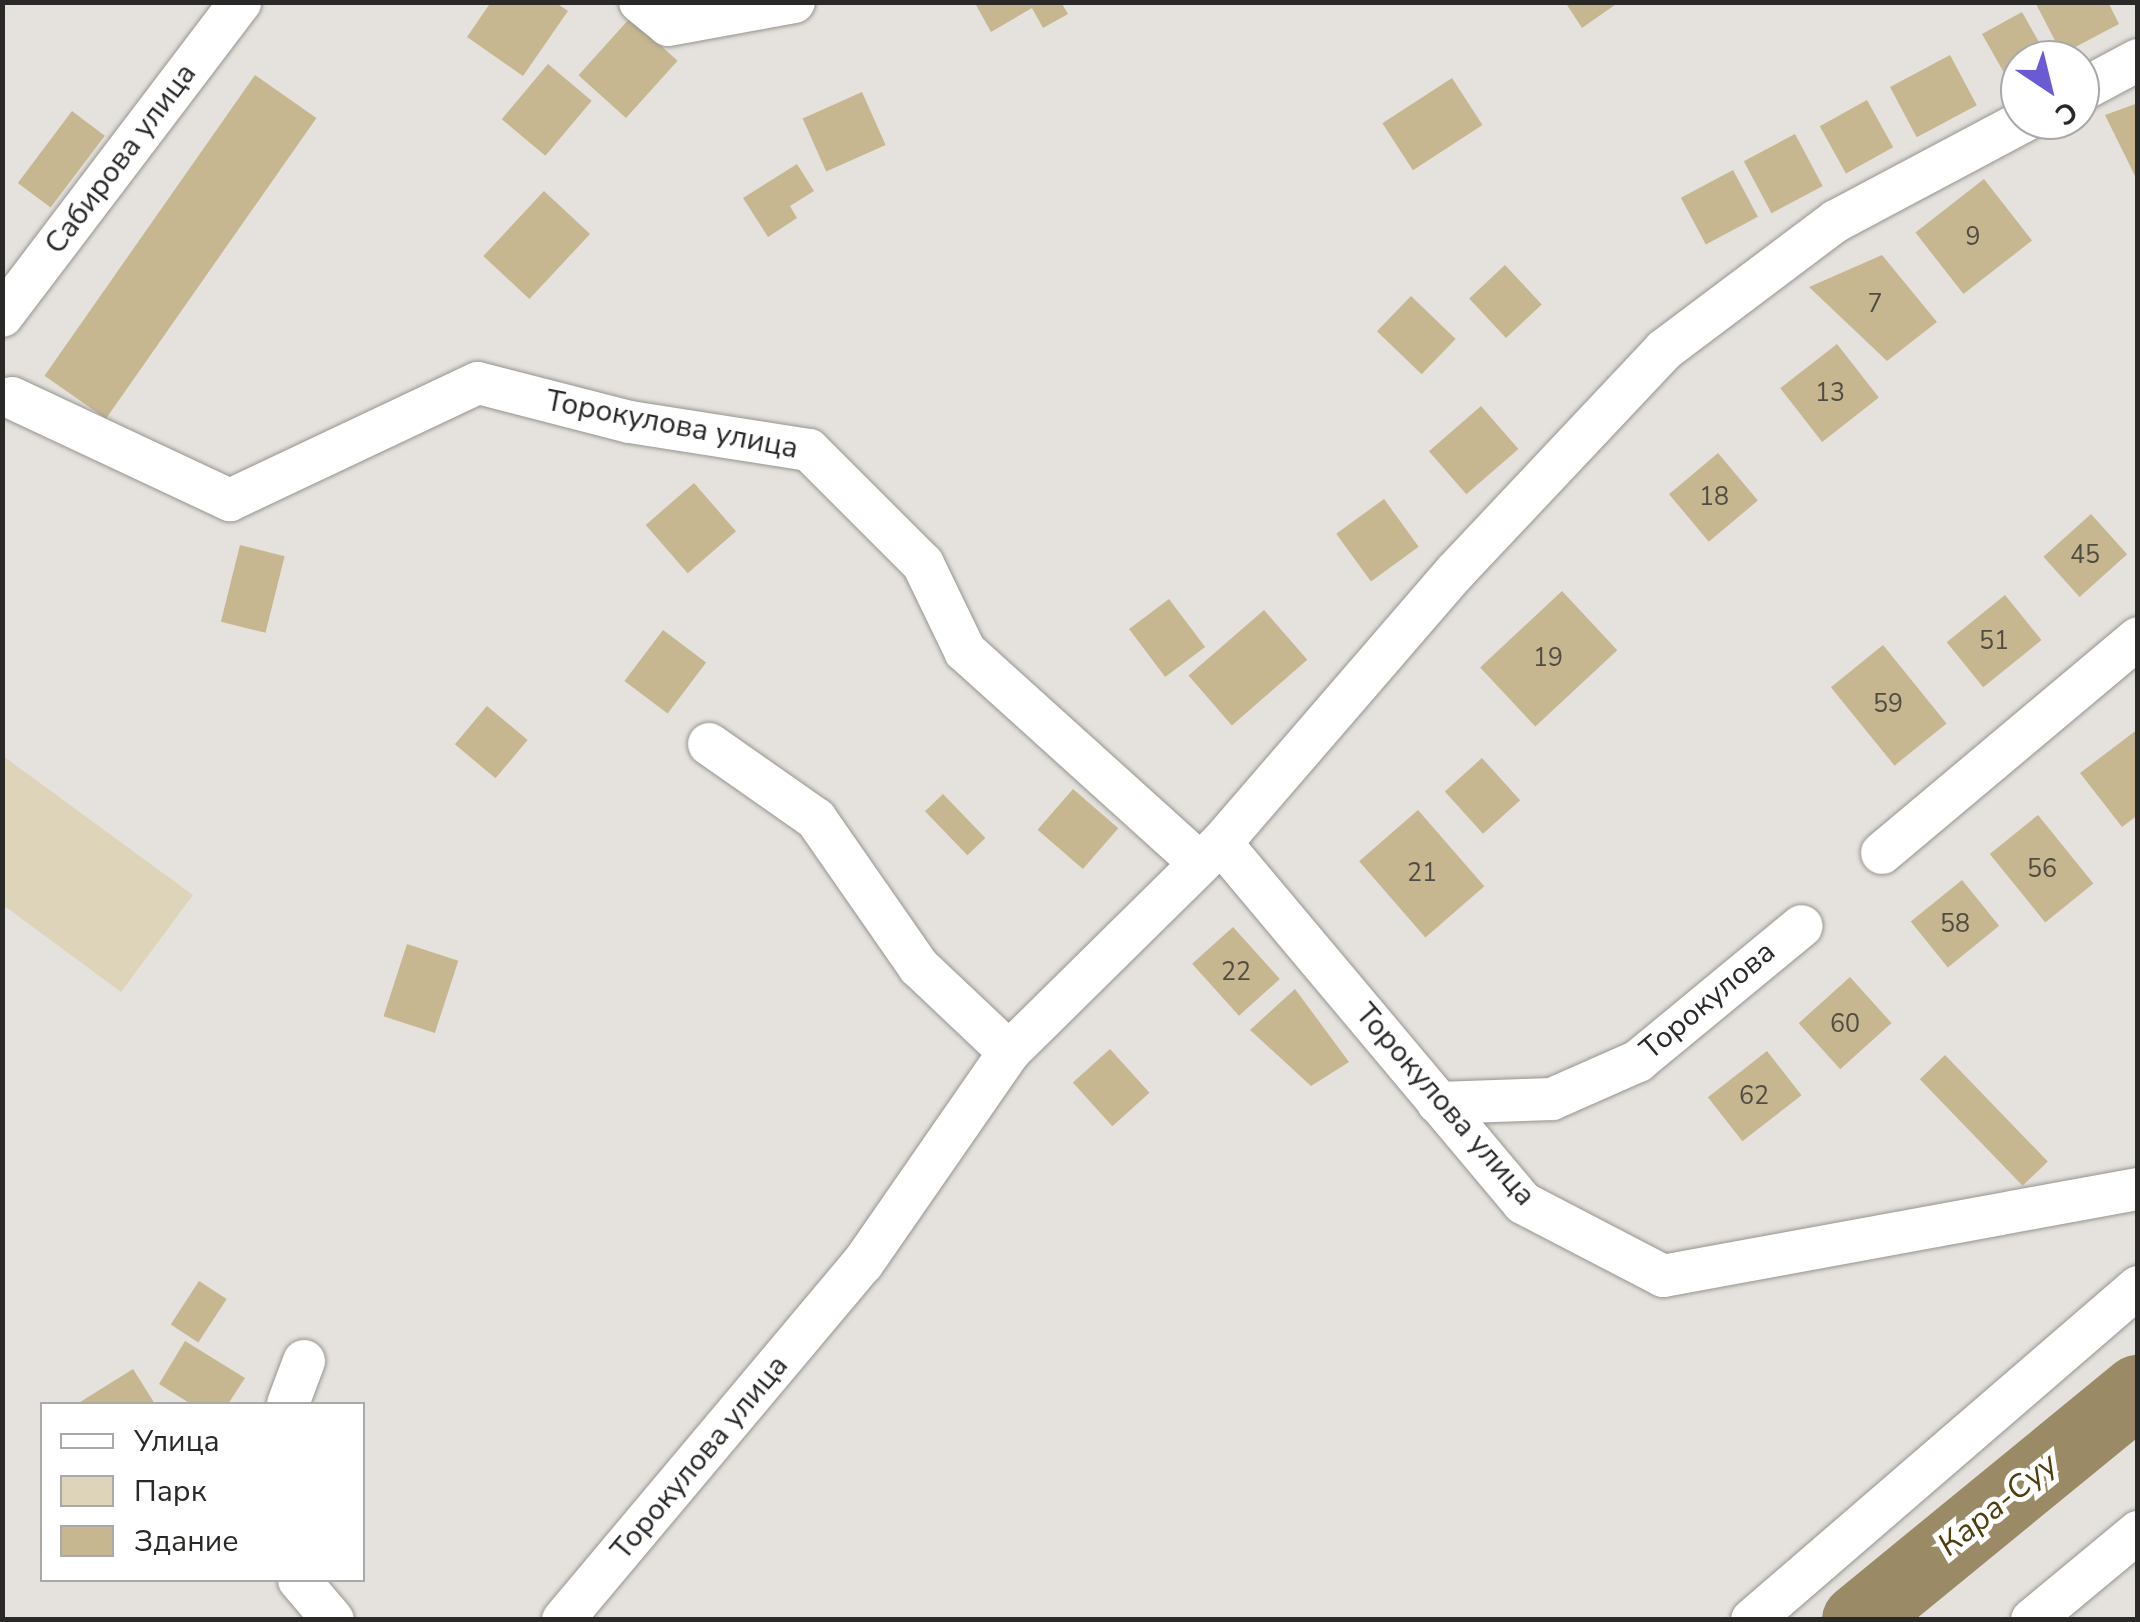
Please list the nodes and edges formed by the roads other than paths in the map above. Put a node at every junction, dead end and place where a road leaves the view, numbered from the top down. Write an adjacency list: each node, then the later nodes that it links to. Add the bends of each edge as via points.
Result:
1 (240, 2): 7 (street, Сабирова улица)
2 (640, 2): 3 (street, via 668,25)
3 (794, 2)
4 (2138, 60): 5 (street)
5 (2100, 80)
6 (2000, 134): 11 (street, Торокулова улица, via 1836,222 1664,350 1455,572)
7 (2, 316)
8 (12, 398): 11 (street, Торокулова улица, via 230,500 478,383 630,422 810,450 923,564 964,651)
9 (2138, 638): 12 (street)
10 (710, 744): 14 (street, via 816,819 919,967)
11 (1210, 853): 14 (street, Торокулова улица); 15 (street, Торокулова улица)
12 (1882, 853)
13 (1802, 926): 15 (street, Торокулова, via 1638,1061 1552,1099)
14 (1009, 1052): 23 (street, Торокулова улица, via 863,1262)
15 (1438, 1102): 16 (street, Торокулова улица, via 1523,1203 1663,1276)
16 (2138, 1190)
17 (2138, 1288): 24 (street)
18 (304, 1361): 19 (street)
19 (289, 1402)
20 (2138, 1532): 25 (street)
21 (301, 1582): 22 (street)
22 (333, 1620)
23 (563, 1620)
24 (1752, 1620)
25 (2032, 1620)

